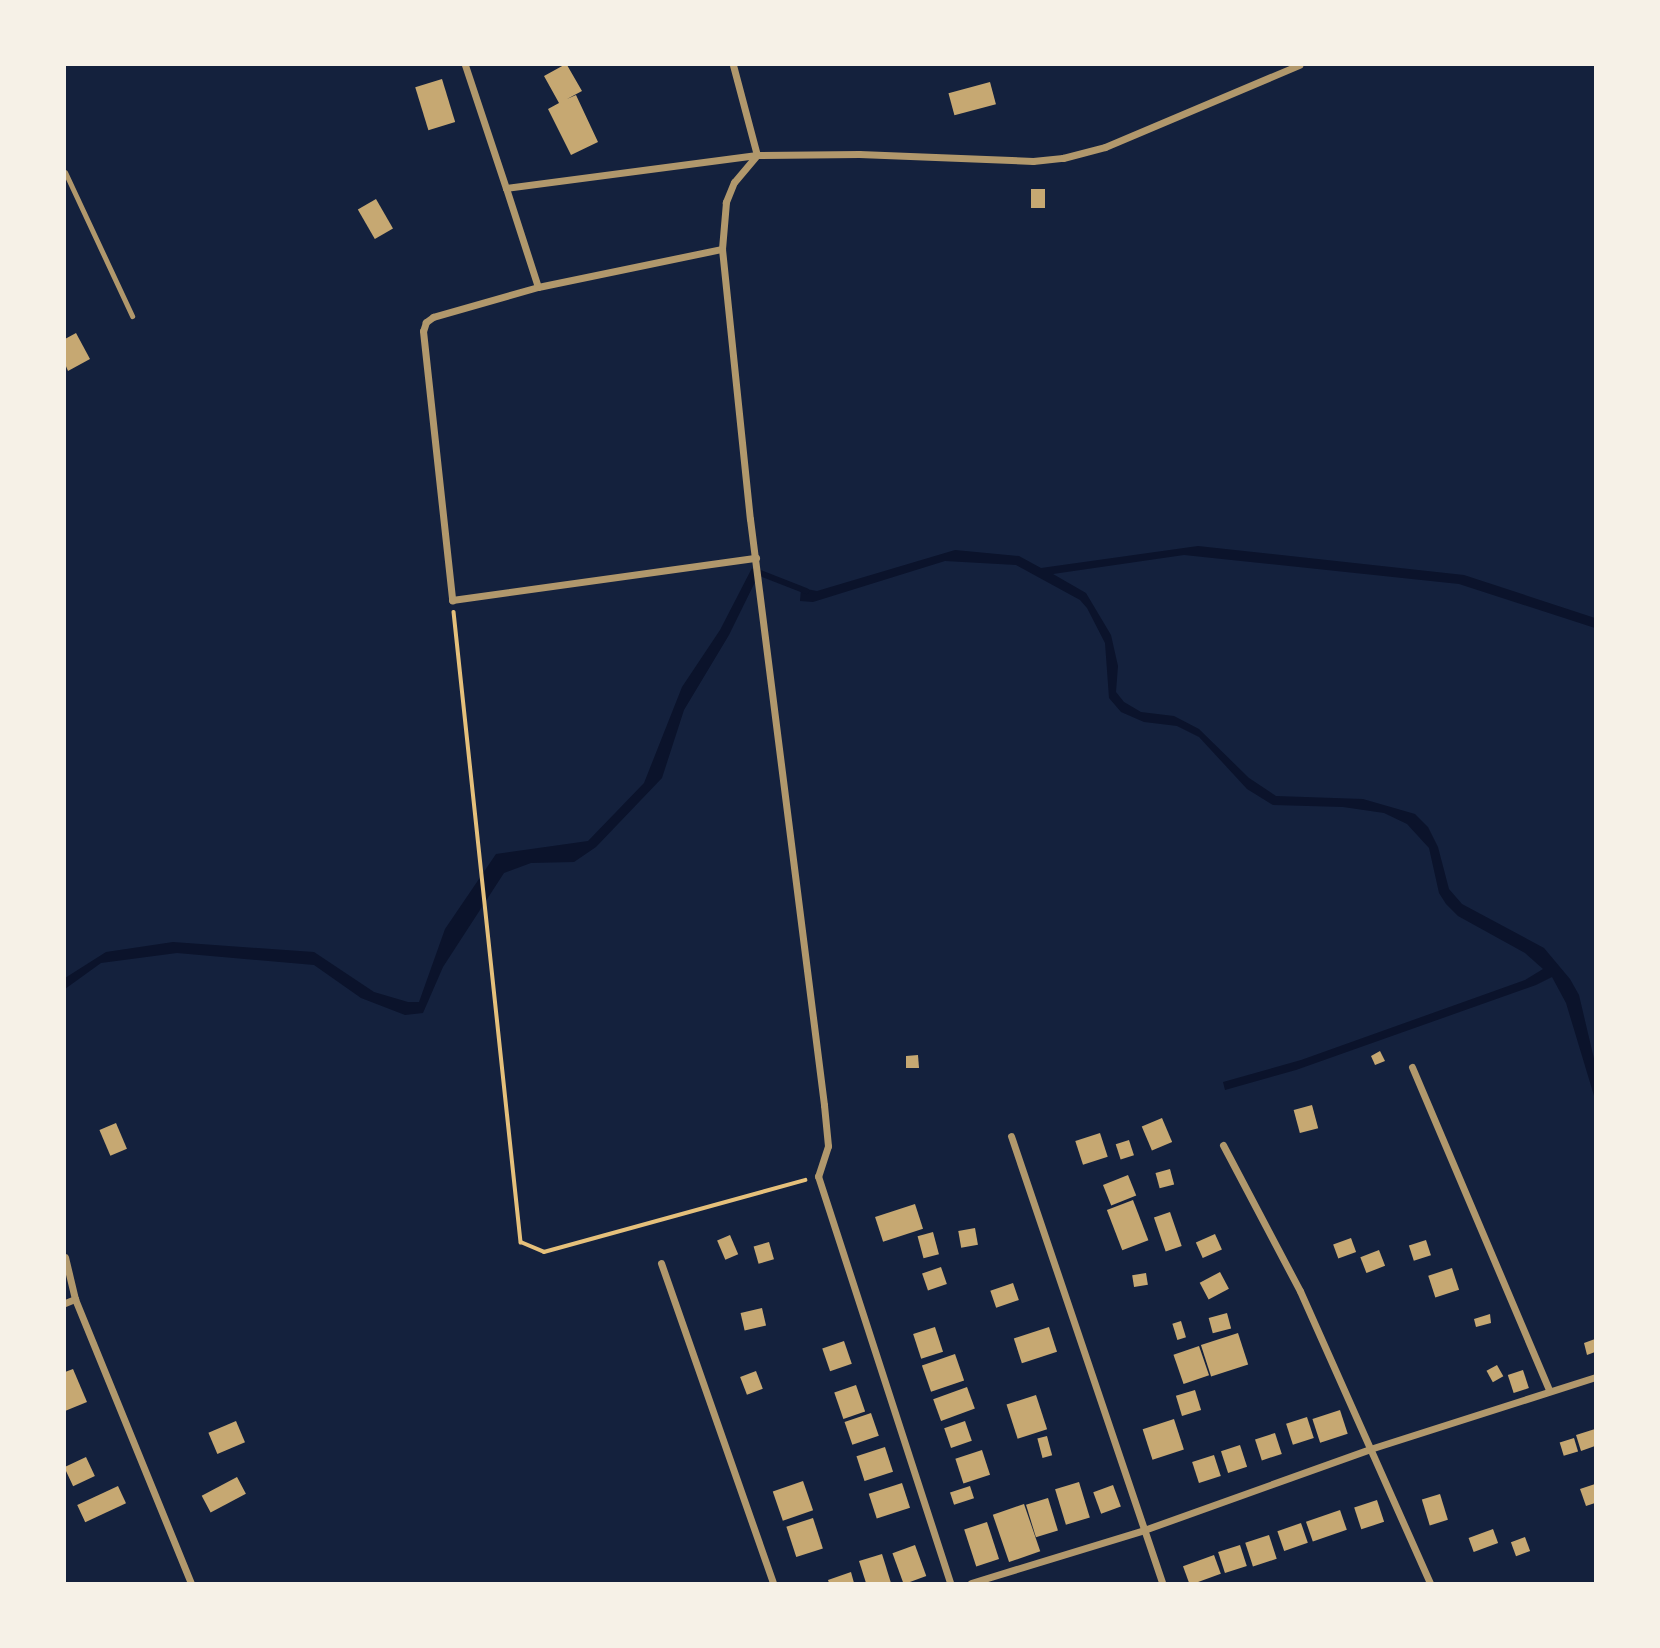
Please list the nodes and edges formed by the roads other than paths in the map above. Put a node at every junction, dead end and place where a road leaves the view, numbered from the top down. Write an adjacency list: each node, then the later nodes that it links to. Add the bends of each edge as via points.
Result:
1 (465, 65): 6 (street)
2 (733, 65): 4 (street)
3 (1299, 65): 4 (street, via 1105,147 1063,158)
4 (757, 155): 6 (street); 7 (street, via 734,182 726,202)
5 (65, 172): 9 (lane)
6 (506, 188): 8 (street)
7 (722, 249): 8 (street); 10 (street)
8 (538, 287): 10 (street, via 433,317 423,331 452,600)
9 (132, 316)
10 (757, 561): 24 (street, via 824,1105 828,1146 818,1176)
11 (1412, 1067): 19 (street)
12 (1011, 1136): 21 (street)
13 (1223, 1145): 20 (street, via 1300,1291)
14 (65, 1257): 16 (street)
15 (661, 1262): 23 (street)
16 (75, 1299): 17 (street); 22 (street)
17 (65, 1303)
18 (1595, 1377): 19 (street)
19 (1549, 1390): 20 (street)
20 (1370, 1449): 21 (street); 27 (street)
21 (1144, 1530): 25 (street); 26 (street)
22 (191, 1583)
23 (773, 1583)
24 (950, 1583)
25 (971, 1583)
26 (1162, 1583)
27 (1430, 1583)

